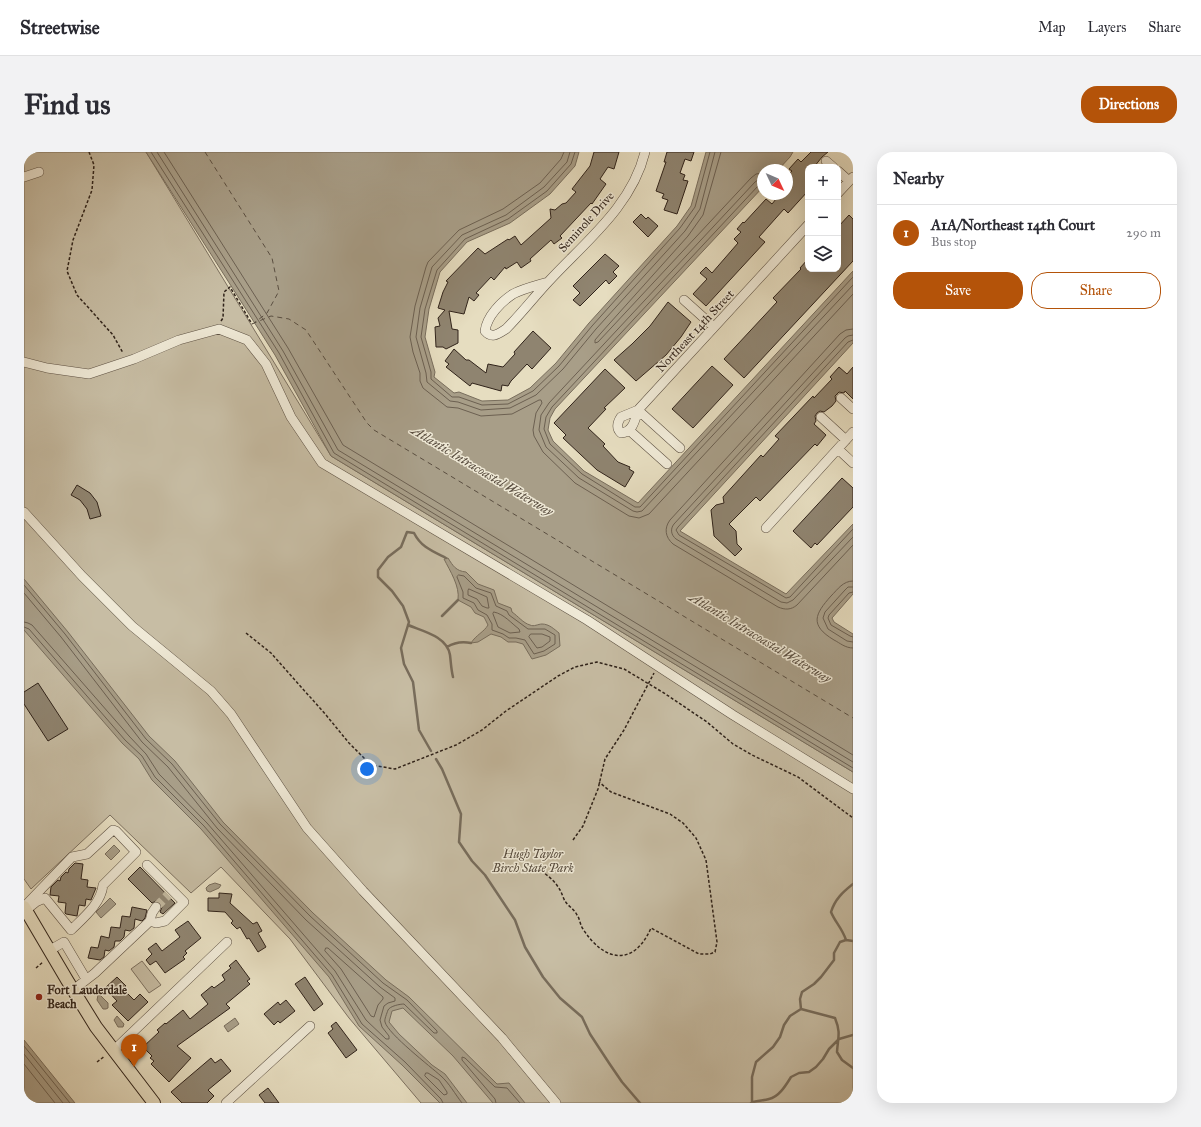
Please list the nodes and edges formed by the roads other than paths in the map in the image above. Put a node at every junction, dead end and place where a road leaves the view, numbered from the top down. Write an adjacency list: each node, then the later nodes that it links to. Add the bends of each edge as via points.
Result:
1 (645, 152): 10 (street, Seminole Drive, via 637,176 618,208)
2 (826, 161): 3 (street)
3 (830, 164)
4 (39, 172): 6 (street)
5 (841, 173): 7 (street)
6 (24, 176)
7 (851, 179): 8 (street)
8 (841, 190)
9 (805, 228): 12 (street, Northeast 14th Street)
10 (548, 282): 10 (street, Seminole Drive, via 513,294 495,310 486,323 485,331 492,336 506,329)
11 (684, 300): 12 (street)
12 (714, 327): 16 (street, Northeast 14th Street)
13 (24, 362): 27 (street, via 89,374 179,340 219,329 246,340 266,364 291,417 322,463 587,620)
14 (841, 398): 15 (street)
15 (853, 408)
16 (638, 410): 18 (street); 18 (street, via 621,417 618,421 618,430 621,433); 21 (street)
17 (821, 417): 20 (street)
18 (629, 430): 24 (street)
19 (853, 432): 20 (street)
20 (846, 440): 22 (street)
21 (680, 448)
22 (838, 449): 23 (street); 26 (street)
23 (853, 463)
24 (667, 464)
25 (24, 512): 40 (street, via 132,626 211,691 231,714 308,828 368,897 502,1038)
26 (766, 528)
27 (853, 789)
28 (147, 865): 31 (street, via 170,893 184,902 165,921)
29 (156, 907): 31 (street)
30 (25, 908): 30 (street, via 45,898 71,930 91,911 102,892 103,885 136,852 113,830 87,854 72,857); 33 (main road)
31 (150, 921): 34 (street)
32 (227, 942): 37 (street)
33 (50, 950): 34 (street, via 64,942); 35 (main road)
34 (86, 979): 35 (street)
35 (73, 990): 37 (main road)
36 (310, 1026): 39 (street)
37 (114, 1050): 38 (main road)
38 (154, 1103)
39 (226, 1103)
40 (556, 1103)

